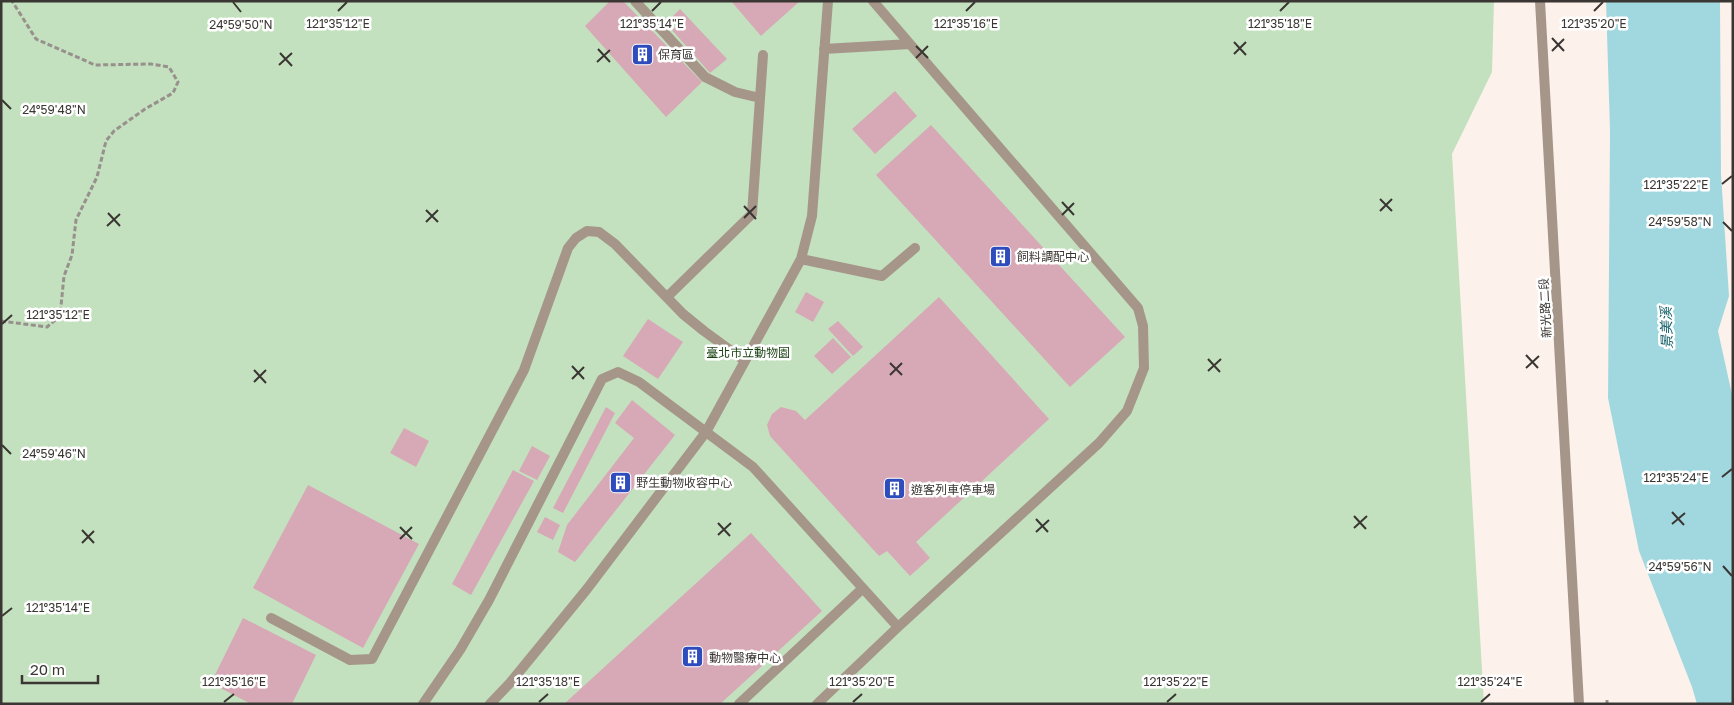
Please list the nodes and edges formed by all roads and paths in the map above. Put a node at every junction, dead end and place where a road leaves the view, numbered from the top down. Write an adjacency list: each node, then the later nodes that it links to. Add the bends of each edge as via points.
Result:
1 (12, 1): 13 (path, via 36,39 96,65 151,64 169,67 178,82 173,93 137,114 106,141 97,176 76,220 72,255 64,276 60,316 47,327)
2 (635, 1): 9 (street, via 704,77 735,92)
3 (828, 1): 7 (street)
4 (873, 1): 6 (street)
5 (1540, 1): 23 (street, 新光路二段)
6 (910, 44): 7 (street); 18 (street, via 1138,308 1143,326 1144,368 1127,411 1099,443)
7 (824, 49): 11 (street, via 812,216)
8 (763, 55): 9 (street)
9 (760, 98): 12 (street, via 752,214)
10 (915, 248): 11 (street, via 882,276)
11 (801, 258): 14 (street)
12 (667, 297): 14 (street, via 704,332); 17 (street, via 600,232 587,231 576,238 568,248 524,370 372,658 350,660)
13 (1, 321)
14 (745, 361): 15 (street)
15 (706, 432): 16 (street, via 753,467); 19 (street, via 639,382 618,372 602,378 489,600); 20 (street, via 587,589)
16 (862, 588): 18 (street); 21 (street)
17 (271, 618)
18 (898, 628): 22 (street)
19 (423, 704)
20 (490, 704)
21 (739, 704)
22 (817, 704)
23 (1579, 704)

